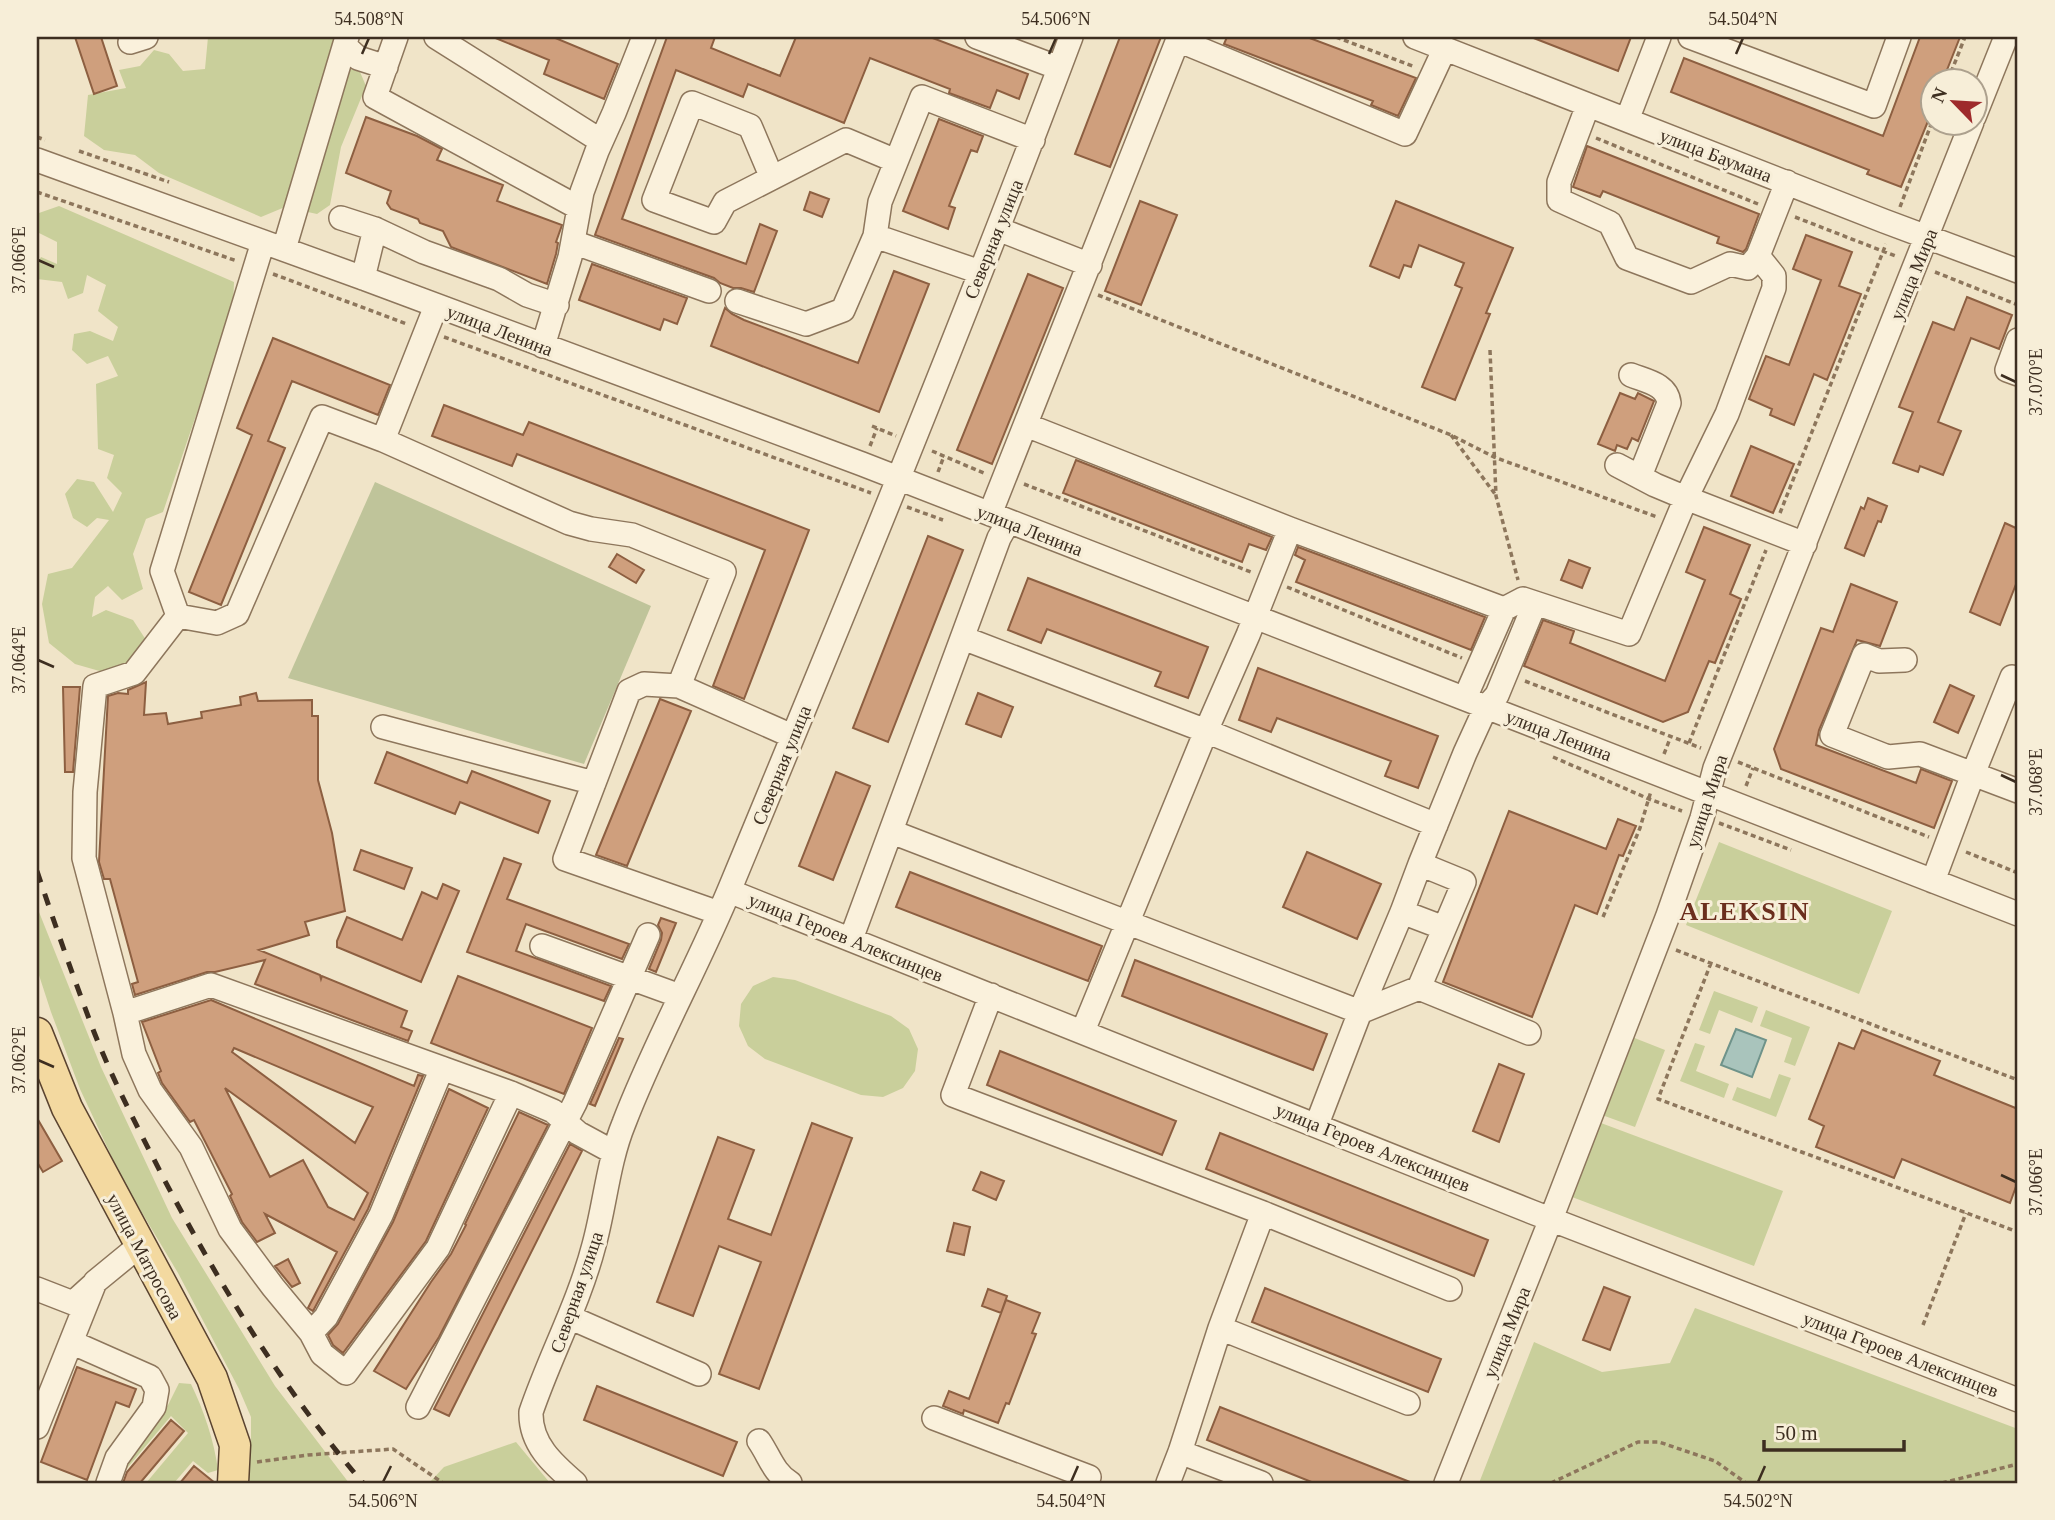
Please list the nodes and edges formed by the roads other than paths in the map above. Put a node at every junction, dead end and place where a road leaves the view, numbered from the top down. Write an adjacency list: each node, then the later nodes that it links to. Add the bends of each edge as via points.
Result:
1 (396, 37): 14 (street)
2 (436, 37): 21 (street)
3 (644, 37): 21 (street)
4 (977, 37): 15 (street)
5 (1070, 37): 15 (street, Северная улица)
6 (1415, 37): 13 (street, улица Баумана)
7 (1659, 37): 18 (street)
8 (1690, 37): 9 (street, via 1874,106)
9 (1899, 37)
10 (2006, 37): 16 (street)
11 (1179, 38): 13 (street, via 1405,134); 35 (street)
12 (346, 42): 14 (street, via 358,58); 33 (street)
13 (1445, 48): 17 (street, улица Баумана)
14 (386, 67): 26 (street, via 375,97)
15 (1059, 68): 20 (street, Северная улица)
16 (1988, 83)
17 (1588, 104): 18 (street, улица Баумана); 34 (street, via 1559,182 1559,200 1610,223 1627,258 1691,282 1730,264 1748,268)
18 (1627, 120): 25 (street, улица Баумана)
19 (1967, 136): 31 (street, улица Мира)
20 (1032, 140): 23 (street, via 922,97); 29 (street, Северная улица)
21 (601, 141): 26 (street)
22 (43, 150): 33 (street, улица Ленина)
23 (897, 161): 24 (street, via 846,140); 30 (street, via 880,202)
24 (772, 178): 24 (street, via 725,202 714,222 654,200 692,103 750,126)
25 (1787, 182): 31 (street, улица Баумана); 34 (street)
26 (579, 208): 32 (street)
27 (341, 218): 28 (street)
28 (374, 229): 38 (street); 41 (street)
29 (998, 229): 35 (street); 37 (street, Северная улица)
30 (876, 236): 37 (street); 40 (street, via 843,310 806,324)
31 (1928, 237): 36 (street, улица Баумана); 55 (street, улица Мира)
32 (573, 242): 39 (street); 41 (street)
33 (274, 246): 38 (street, улица Ленина); 57 (street, via 255,267 162,571)
34 (1758, 256): 52 (street, via 1774,276 1774,288 1727,414)
35 (1090, 265): 47 (street)
36 (2017, 267)
37 (980, 272): 51 (street, Северная улица)
38 (363, 278): 42 (street, улица Ленина)
39 (709, 291)
40 (737, 301)
41 (557, 305): 44 (street)
42 (436, 306): 44 (street, улица Ленина); 48 (street)
43 (2018, 340): 45 (street, via 2007,370)
44 (543, 346): 51 (street, улица Ленина)
45 (2018, 374)
46 (1631, 375): 50 (street, via 1664,389 1669,403)
47 (1026, 425): 53 (street, via 1004,479); 54 (street)
48 (383, 440): 57 (street, via 323,416 237,614 218,623); 62 (street, via 569,523 632,535 724,572)
49 (1617, 465): 50 (street)
50 (1640, 476): 52 (street)
51 (898, 479): 53 (street, улица Ленина); 66 (street, Северная улица)
52 (1686, 498): 55 (street); 56 (street, via 1629,634)
53 (999, 518): 58 (street, улица Ленина); 59 (street, via 999,538)
54 (1290, 529): 56 (street); 58 (street)
55 (1805, 544): 70 (street, улица Мира)
56 (1521, 603): 63 (street, via 1480,664); 63 (street, via 1497,695)
57 (178, 617): 89 (street, via 134,673 94,686 84,858)
58 (1255, 617): 63 (street, улица Ленина); 65 (street)
59 (963, 638): 65 (street); 72 (street)
60 (1905, 660): 67 (street, via 1880,661 1864,655 1832,736 1888,757 1920,754)
61 (2012, 677): 67 (street)
62 (679, 686): 66 (street); 68 (street, via 644,684 629,691)
63 (1476, 702): 70 (street, улица Ленина); 71 (street)
64 (383, 727): 68 (street)
65 (1206, 731): 71 (street); 79 (street)
66 (792, 736): 75 (street, Северная улица)
67 (1973, 774): 69 (street); 74 (street)
68 (594, 783): 77 (street, via 565,859)
69 (2018, 791)
70 (1707, 792): 74 (street, улица Ленина); 99 (street, улица Мира, via 1657,943)
71 (1436, 825): 73 (street)
72 (892, 832): 79 (street); 82 (street)
73 (1420, 863): 76 (street); 80 (street, via 1464,882)
74 (1933, 881): 78 (street, улица Ленина)
75 (729, 891): 77 (street, Северная улица); 82 (street, улица Героев Алексинцев)
76 (1402, 912): 80 (street); 88 (street)
77 (719, 913): 87 (street, Северная улица)
78 (2018, 914)
79 (1127, 924): 88 (street); 90 (street)
80 (1444, 928): 85 (street)
81 (648, 935): 84 (street)
82 (851, 939): 86 (street, улица Героев Алексинцев)
83 (542, 946): 84 (street)
84 (629, 978): 87 (street); 95 (street)
85 (1419, 988): 88 (street); 91 (street)
86 (991, 995): 90 (street, улица Героев Алексинцев); 98 (street, via 953,1095)
87 (680, 996): 97 (street, Северная улица)
88 (1360, 1012): 96 (street)
89 (125, 1013): 93 (street, via 211,985); 106 (street, via 134,1054 150,1090 191,1147 230,1229)
90 (1083, 1031): 96 (street, улица Героев Алексинцев)
91 (1529, 1032)
92 (37, 1033): 100 (main road, улица Матросова, via 67,1108)
93 (442, 1068): 94 (street); 106 (street, via 381,1215 326,1317)
94 (511, 1093): 95 (street, via 553,1111); 106 (street, via 438,1248 346,1373 322,1354)
95 (565, 1122): 97 (street); 111 (street)
96 (1317, 1124): 99 (street, улица Героев Алексинцев)
97 (613, 1152): 104 (street, Северная улица, via 594,1247)
98 (1263, 1213): 103 (street); 105 (street)
99 (1551, 1219): 109 (street, улица Героев Алексинцев); 123 (street, улица Мира)
100 (139, 1246): 101 (street); 116 (main road, улица Матросова, via 212,1378 235,1445)
101 (96, 1282): 102 (street, via 73,1303); 107 (street)
102 (37, 1289)
103 (1450, 1289)
104 (569, 1317): 108 (street); 118 (street, Северная улица, via 536,1395 530,1426 546,1456)
105 (1220, 1328): 110 (street); 115 (street)
106 (310, 1332)
107 (71, 1342): 113 (street); 117 (street, via 150,1377 158,1390 154,1407 117,1458)
108 (699, 1374)
109 (2018, 1400)
110 (1408, 1403)
111 (418, 1407)
112 (934, 1418): 120 (street, via 1088,1477)
113 (37, 1427)
114 (759, 1441): 119 (street, via 776,1471)
115 (1180, 1452): 121 (street); 122 (street)
116 (234, 1474)
117 (108, 1483)
118 (575, 1483)
119 (790, 1483)
120 (1086, 1483)
121 (1168, 1483)
122 (1261, 1483)
123 (1446, 1483)

